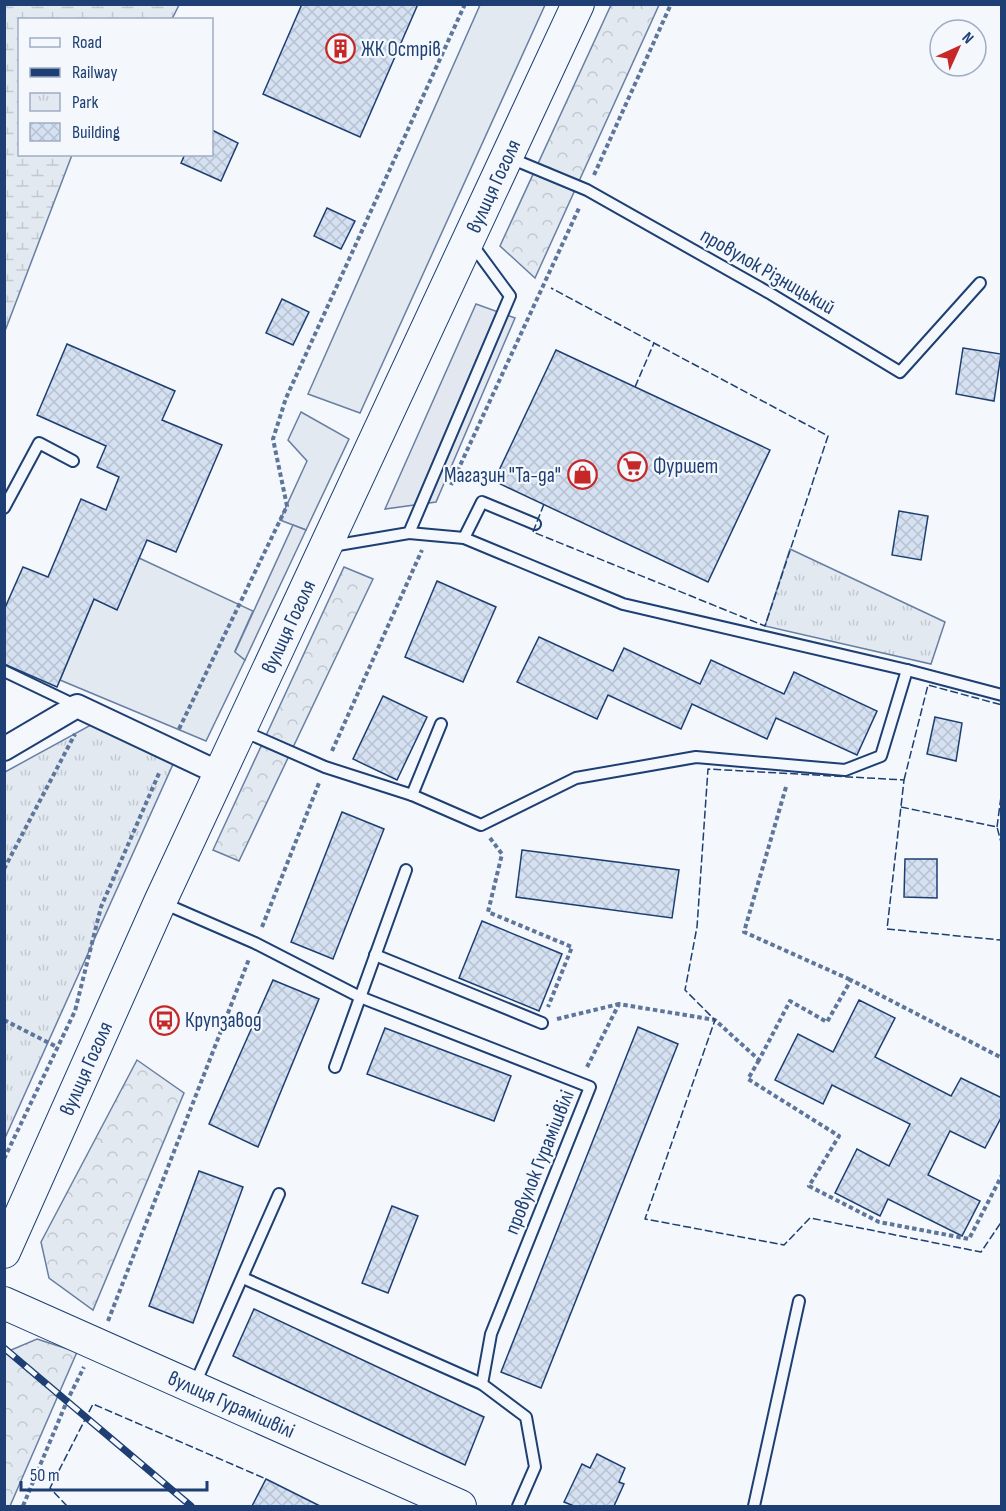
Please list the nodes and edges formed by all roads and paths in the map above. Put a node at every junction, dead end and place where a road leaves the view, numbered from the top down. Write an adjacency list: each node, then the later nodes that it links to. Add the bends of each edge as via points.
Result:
1 (465, 4): 18 (path, via 286,398 273,439 287,506)
2 (578, 4): 3 (street, вулиця Гоголя)
3 (507, 156): 4 (street, вулиця Гоголя); 5 (lane, провулок Різницький, via 587,190 900,372)
4 (467, 238): 9 (lane, via 510,296); 11 (street, вулиця Гоголя)
5 (980, 283)
6 (73, 461): 7 (lane, via 39,443)
7 (4, 508)
8 (535, 524): 10 (lane, via 482,502)
9 (410, 533): 10 (lane); 11 (lane)
10 (464, 538): 12 (lane, via 623,604)
11 (326, 547): 17 (street, вулиця Гоголя)
12 (907, 670): 14 (lane); 23 (lane, via 881,756 845,770 696,757 576,778)
13 (4, 671): 15 (lane)
14 (1002, 695)
15 (77, 706): 18 (street); 19 (street); 24 (path, via 78,730)
16 (441, 724): 22 (lane)
17 (240, 730): 20 (street, вулиця Гоголя); 22 (lane, via 325,767)
18 (170, 748): 20 (street); 33 (path, via 101,907 75,1011)
19 (4, 749)
20 (219, 773): 26 (street, вулиця Гоголя)
21 (786, 787): 28 (path, via 744,932)
22 (412, 795): 23 (lane)
23 (481, 825): 32 (path, via 502,854 488,912 572,947)
24 (4, 869)
25 (406, 870): 27 (lane)
26 (160, 902): 29 (lane, провулок Гурамішвілі, via 255,943); 41 (street, вулиця Гоголя)
27 (375, 955): 29 (lane); 32 (lane)
28 (851, 980): 34 (path); 35 (path, via 827,1022 790,1001)
29 (360, 997): 36 (lane); 37 (lane, провулок Гурамішвілі)
30 (619, 1004): 32 (path); 35 (path, via 715,1020); 37 (path)
31 (4, 1020): 33 (path)
32 (542, 1023)
33 (57, 1047): 38 (path)
34 (1002, 1058)
35 (759, 1060): 39 (path, via 748,1079 839,1136 809,1186 879,1222 969,1239)
36 (335, 1067)
37 (580, 1081): 45 (lane, провулок Гурамішвілі, via 590,1087 491,1334)
38 (4, 1159)
39 (1002, 1175)
40 (279, 1194): 42 (lane)
41 (4, 1252)
42 (243, 1278): 45 (lane); 46 (lane)
43 (799, 1301): 49 (lane)
44 (4, 1303): 46 (street, вулиця Гурамішвілі)
45 (482, 1384): 48 (lane, via 526,1417 535,1467)
46 (194, 1386): 47 (street, вулиця Гурамішвілі)
47 (460, 1506)
48 (518, 1506)
49 (754, 1506)

